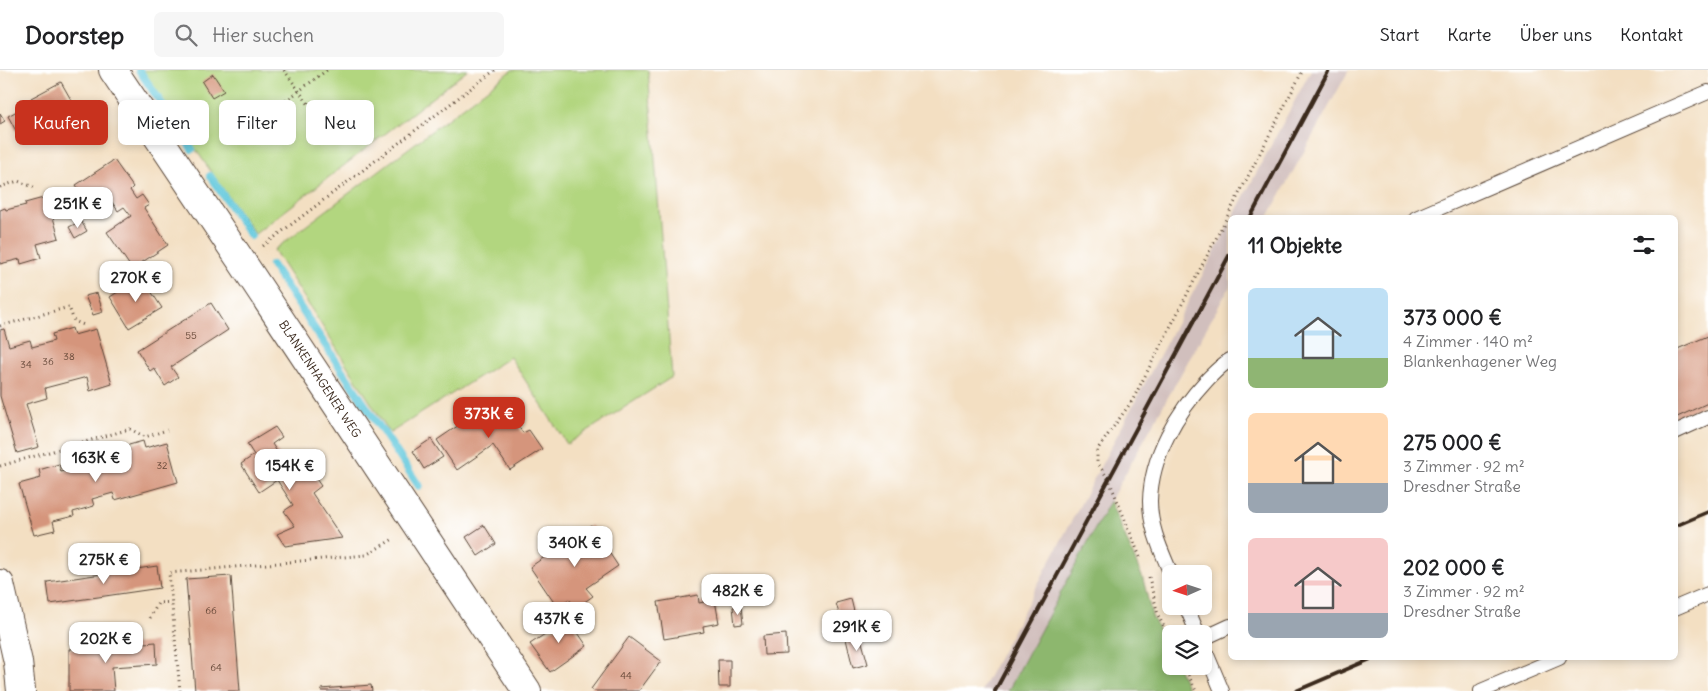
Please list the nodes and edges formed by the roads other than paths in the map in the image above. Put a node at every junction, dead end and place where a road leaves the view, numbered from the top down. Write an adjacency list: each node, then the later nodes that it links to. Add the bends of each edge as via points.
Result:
1 (113, 70): 16 (street, BLANKENHAGENER WEG)
2 (1708, 92): 3 (lane)
3 (1423, 215)
4 (1228, 361): 7 (lane, via 1196,391 1176,419 1159,455 1150,502 1153,533)
5 (1708, 417): 6 (lane)
6 (1678, 431)
7 (1167, 565)
8 (0, 584): 15 (street, via 18,662)
9 (1708, 594): 10 (lane)
10 (1678, 607)
11 (1228, 627): 12 (lane)
12 (1212, 634)
13 (1555, 660): 18 (lane)
14 (1212, 667): 17 (lane)
15 (21, 691)
16 (526, 691)
17 (1222, 691)
18 (1481, 691)

